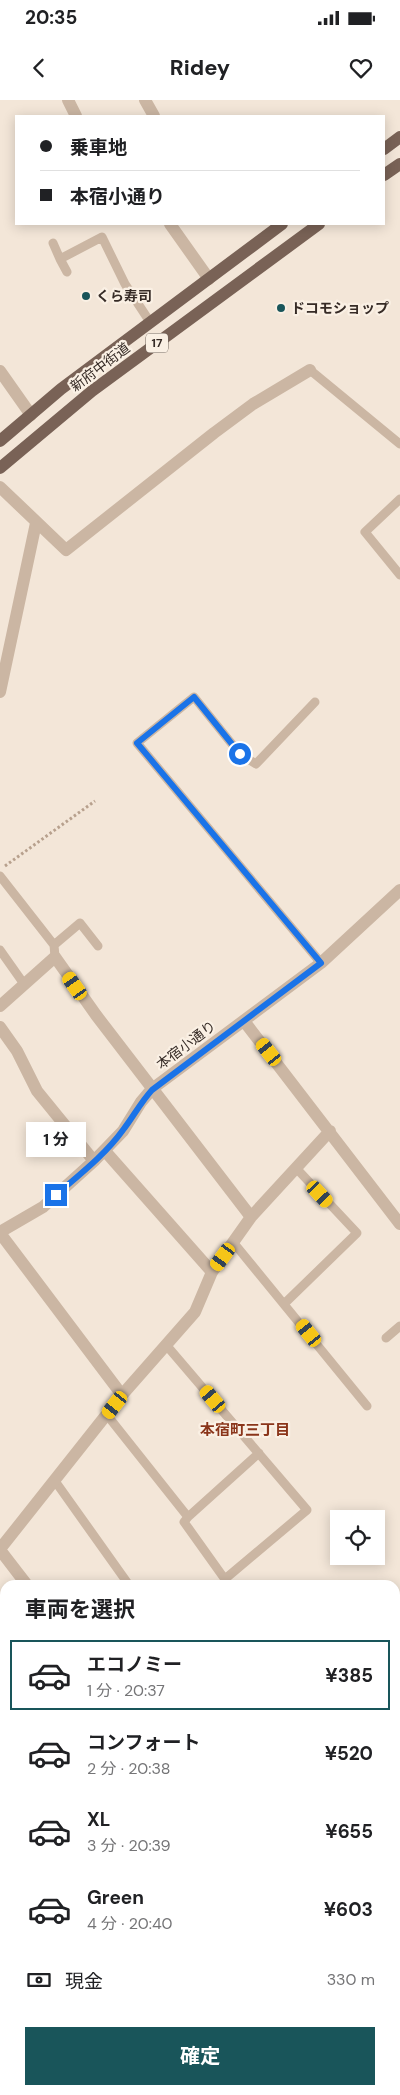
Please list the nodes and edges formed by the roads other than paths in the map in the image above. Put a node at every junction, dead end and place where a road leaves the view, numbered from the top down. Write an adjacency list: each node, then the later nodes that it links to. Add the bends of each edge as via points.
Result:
1 (68, 100): 3 (street)
2 (145, 100): 4 (street)
3 (76, 115)
4 (153, 115)
5 (400, 137): 6 (main road)
6 (385, 148)
7 (400, 164): 8 (main road)
8 (385, 175)
9 (171, 225): 15 (street)
10 (281, 225): 15 (main road, 新府中街道 / 17)
11 (318, 225): 22 (main road, 新府中街道 / 17, via 92,391)
12 (53, 243): 13 (lane)
13 (60, 259): 14 (lane); 16 (lane, via 102,238 124,284)
14 (67, 272)
15 (209, 279): 16 (main road, 新府中街道 / 17)
16 (150, 322): 19 (main road, 新府中街道 / 17)
17 (310, 370): 21 (lane); 25 (street, via 253,404 66,550)
18 (0, 371): 19 (street)
19 (31, 415): 20 (main road, 新府中街道 / 17)
20 (0, 441)
21 (400, 444)
22 (0, 468)
23 (0, 487): 25 (street)
24 (400, 499): 26 (lane, via 365,532)
25 (36, 523): 27 (street)
26 (400, 575)
27 (0, 692)
28 (315, 702): 34 (lane, via 256,764 240,754 194,697 137,743)
29 (0, 876): 33 (lane)
30 (400, 890): 34 (street, 本宿小通り)
31 (98, 946): 33 (lane, via 80,923)
32 (0, 950): 35 (lane)
33 (55, 951): 35 (street); 39 (street)
34 (321, 963): 37 (street, 本宿小通り)
35 (24, 984): 36 (street)
36 (0, 1006)
37 (244, 1021): 39 (street, 本宿小通り); 40 (street)
38 (0, 1027): 42 (street, via 17,1051 37,1090)
39 (152, 1090): 41 (street, 本宿小通り); 44 (street)
40 (330, 1131): 43 (street); 45 (street)
41 (105, 1151): 42 (street, 本宿小通り); 48 (street)
42 (94, 1161): 46 (street, 本宿小通り, via 43,1207)
43 (296, 1168): 44 (street); 49 (lane, via 357,1233)
44 (252, 1217): 47 (street)
45 (400, 1224)
46 (0, 1232): 53 (street)
47 (233, 1242): 48 (street); 49 (lane)
48 (212, 1272): 52 (street, via 194,1312)
49 (285, 1304): 54 (lane)
50 (400, 1326): 51 (lane)
51 (386, 1338)
52 (167, 1346): 53 (street); 56 (lane)
53 (122, 1395): 55 (street)
54 (367, 1406)
55 (107, 1415): 57 (street); 58 (lane)
56 (258, 1453): 58 (lane); 63 (lane, via 307,1510)
57 (55, 1481): 59 (street); 61 (lane)
58 (188, 1517): 62 (lane, via 184,1522)
59 (0, 1550): 60 (street)
60 (23, 1580)
61 (125, 1580)
62 (226, 1580)
63 (229, 1580)

